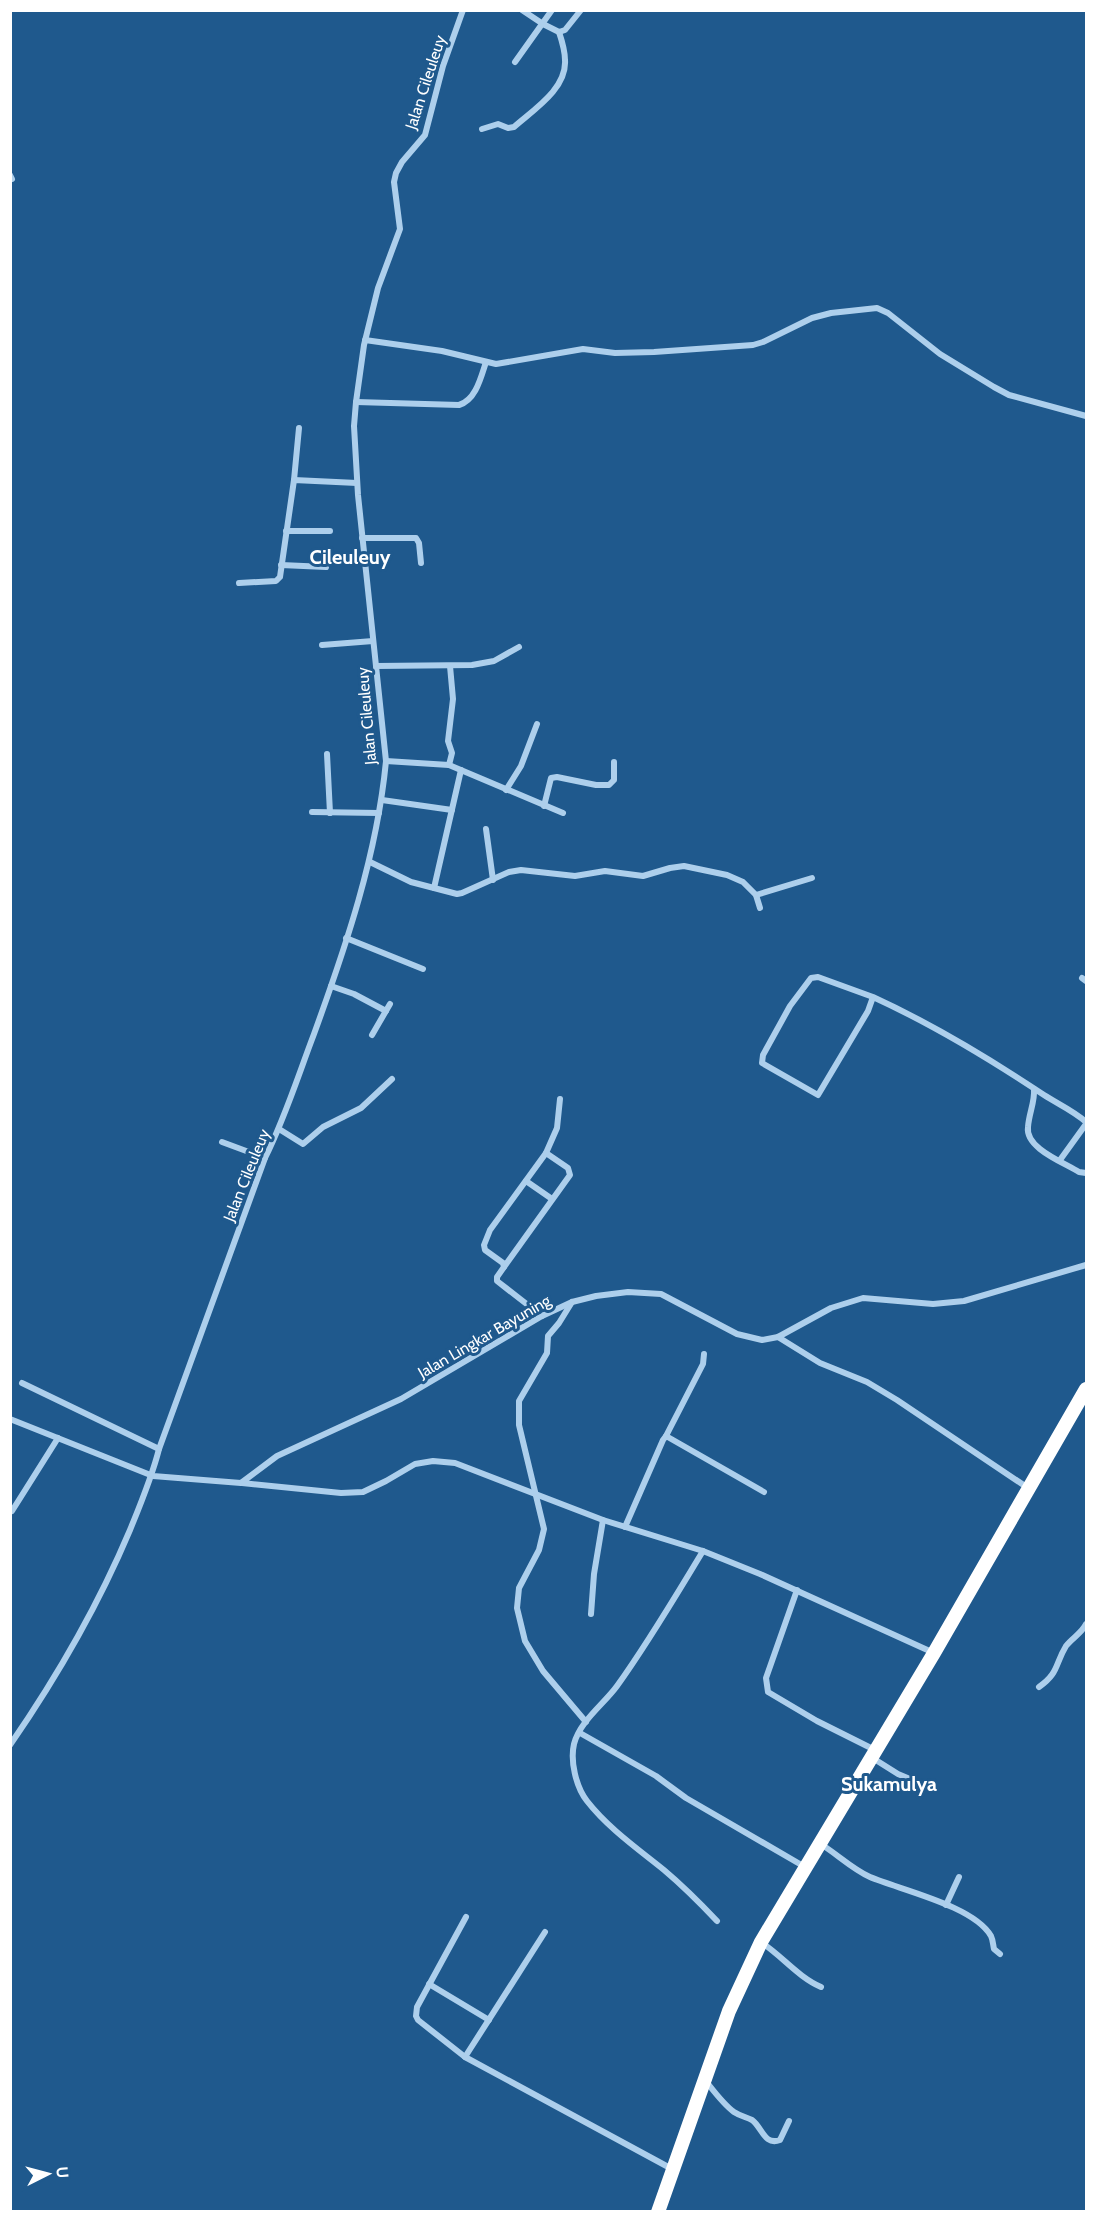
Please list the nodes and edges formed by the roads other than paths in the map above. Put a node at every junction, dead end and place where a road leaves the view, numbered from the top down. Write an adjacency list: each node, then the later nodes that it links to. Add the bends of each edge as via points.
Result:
1 (464, 10): 9 (street, Jalan Cileuleuy, via 443,66 425,135 396,173 400,229 378,288)
2 (522, 10): 5 (street)
3 (552, 10): 5 (street)
4 (581, 10): 6 (street)
5 (543, 24): 6 (street); 7 (street)
6 (560, 32): 8 (street, via 566,61 553,92 514,127 498,124)
7 (515, 62)
8 (482, 129)
9 (365, 340): 10 (street); 11 (street, Jalan Cileuleuy)
10 (486, 362): 11 (street, via 477,388 466,403); 12 (street, via 501,364 583,349 615,353 753,345 821,316 878,308 940,354 1002,391)
11 (356, 402): 15 (street, Jalan Cileuleuy)
12 (1086, 416)
13 (299, 428): 14 (street)
14 (294, 480): 15 (street); 16 (street)
15 (357, 483): 18 (street, Jalan Cileuleuy)
16 (286, 531): 17 (street); 20 (street)
17 (330, 531)
18 (362, 538): 19 (street, via 416,538); 23 (street, Jalan Cileuleuy)
19 (421, 563)
20 (281, 565): 21 (street); 22 (street, via 278,580)
21 (326, 567)
22 (239, 583)
23 (373, 641): 24 (street); 26 (street, Jalan Cileuleuy)
24 (322, 645)
25 (519, 646): 27 (street, via 494,661)
26 (376, 666): 27 (street); 30 (street, Jalan Cileuleuy)
27 (450, 666): 32 (street, via 453,699)
28 (537, 724): 34 (street)
29 (327, 754): 39 (street)
30 (386, 760): 32 (street); 35 (street, Jalan Cileuleuy)
31 (614, 762): 36 (street, via 614,780 609,785 551,778)
32 (449, 765): 33 (street)
33 (462, 770): 34 (street); 37 (street)
34 (507, 790): 36 (street)
35 (382, 800): 37 (street); 40 (street, Jalan Cileuleuy)
36 (544, 806): 41 (street)
37 (452, 810): 46 (street)
38 (312, 812): 39 (street)
39 (330, 813): 40 (street)
40 (379, 813): 43 (street, Jalan Cileuleuy)
41 (563, 813)
42 (486, 829): 45 (street)
43 (370, 862): 46 (street, via 411,882); 49 (street, Jalan Cileuleuy)
44 (812, 878): 47 (street)
45 (493, 880): 46 (street, via 462,893); 47 (street, via 521,870 575,876 605,871 644,876 684,866 735,877)
46 (434, 888)
47 (756, 895): 48 (street)
48 (760, 908)
49 (346, 938): 50 (street); 51 (street, Jalan Cileuleuy)
50 (423, 969)
51 (331, 986): 54 (street); 60 (street, Jalan Cileuleuy)
52 (873, 998): 52 (street, via 818,1095 762,1063 790,1006 809,980 818,977); 57 (street, via 914,1017)
53 (390, 1004): 54 (street)
54 (386, 1011): 55 (street)
55 (372, 1035)
56 (392, 1079): 60 (street, via 361,1108 323,1127 303,1144)
57 (1034, 1089): 59 (street); 64 (street, via 1029,1138)
58 (560, 1099): 62 (street, via 557,1128)
59 (1086, 1123): 64 (street)
60 (279, 1129): 63 (street, Jalan Cileuleuy)
61 (222, 1142): 63 (street)
62 (546, 1153): 66 (street); 67 (street, via 570,1172)
63 (265, 1158): 79 (street, Jalan Cileuleuy)
64 (1060, 1160): 65 (street)
65 (1086, 1173)
66 (526, 1181): 67 (street); 69 (street, via 484,1239 485,1250)
67 (552, 1199): 69 (street)
68 (1086, 1264): 72 (street, Jalan Lingkar Bayuning, via 964,1301 933,1304 862,1298 831,1308)
69 (504, 1267): 71 (street, via 497,1281)
70 (572, 1302): 71 (street, Jalan Lingkar Bayuning); 72 (street, Jalan Lingkar Bayuning, via 628,1292 662,1294 737,1334 762,1340); 84 (street, via 548,1336 547,1353 519,1401 519,1425)
71 (542, 1316): 81 (street, Jalan Lingkar Bayuning, via 401,1399 277,1456)
72 (778, 1337): 82 (street, via 820,1363 874,1386)
73 (704, 1354): 77 (street, via 703,1364)
74 (22, 1383): 79 (street)
75 (1086, 1389): 82 (highway)
76 (10, 1419): 78 (street)
77 (666, 1436): 83 (street); 87 (street)
78 (58, 1438): 80 (street); 85 (street)
79 (159, 1449): 80 (street, Jalan Cileuleuy)
80 (153, 1476): 81 (street); 96 (street, Jalan Cileuleuy, via 87,1622)
81 (241, 1483): 84 (street, via 363,1492 415,1464 433,1461 455,1463)
82 (1028, 1489): 92 (highway)
83 (764, 1492)
84 (537, 1495): 86 (street); 94 (street, via 543,1537 522,1580 517,1608 525,1641 543,1671)
85 (12, 1511)
86 (603, 1520): 87 (street); 90 (street)
87 (625, 1527): 88 (street)
88 (703, 1551): 89 (street); 94 (street, via 616,1687)
89 (797, 1590): 92 (street); 97 (street, via 766,1678 768,1692)
90 (591, 1614)
91 (1086, 1624): 93 (street, via 1067,1646 1047,1681)
92 (934, 1653): 97 (highway)
93 (1038, 1687)
94 (586, 1722): 95 (street)
95 (580, 1733): 100 (street); 104 (street, via 574,1744 573,1763 586,1800)
96 (10, 1745)
97 (873, 1754): 98 (street, via 898,1774); 99 (highway)
98 (917, 1782)
99 (819, 1843): 100 (highway); 102 (street, via 868,1876)
100 (805, 1867): 106 (highway)
101 (959, 1877): 102 (street)
102 (946, 1905): 107 (street, via 983,1926)
103 (466, 1917): 108 (street)
104 (717, 1921)
105 (545, 1932): 110 (street)
106 (761, 1942): 109 (street); 112 (highway, via 729,2011)
107 (1000, 1954)
108 (429, 1984): 110 (street); 111 (street, via 416,2016 422,2025)
109 (820, 1987)
110 (489, 2020): 111 (street)
111 (465, 2057): 114 (street)
112 (704, 2079): 113 (street, via 734,2112 754,2121 760,2134 770,2140 780,2140); 114 (highway)
113 (789, 2121)
114 (672, 2169): 115 (highway)
115 (658, 2211)

